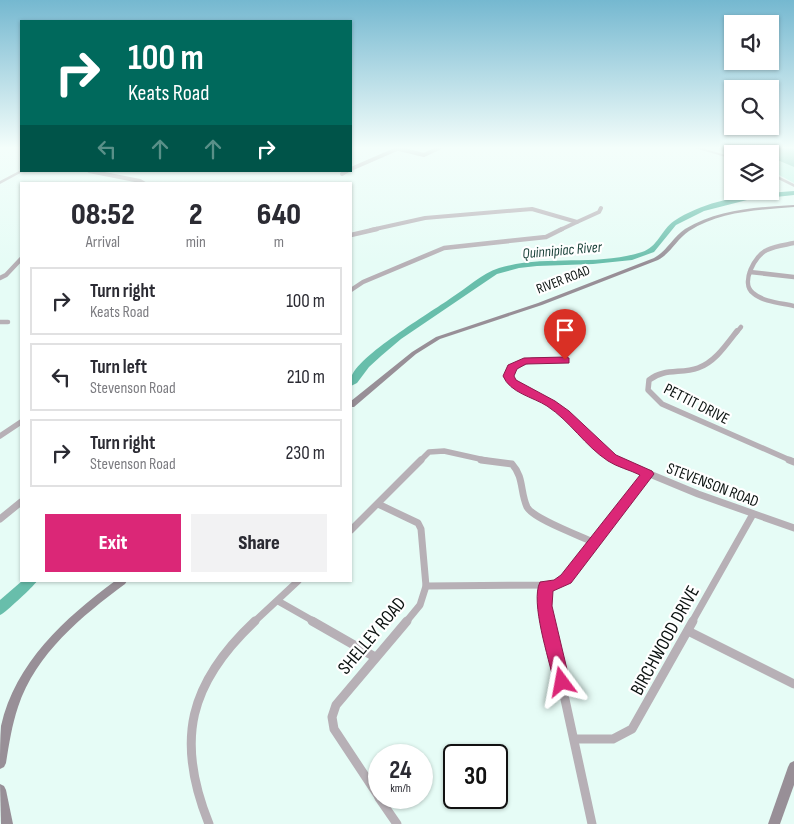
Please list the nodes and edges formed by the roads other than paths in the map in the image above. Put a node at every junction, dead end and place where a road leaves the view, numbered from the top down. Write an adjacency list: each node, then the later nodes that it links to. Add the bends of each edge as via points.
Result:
1 (794, 206): 18 (main road, RIVER ROAD, via 738,212 702,223 684,232 671,250 656,259 532,307 438,338 414,353)
2 (601, 208): 3 (street)
3 (577, 222): 4 (street, via 532,209 426,218); 12 (street, via 546,237 444,248)
4 (352, 235)
5 (794, 243): 6 (street)
6 (787, 246): 7 (street); 9 (street, via 765,250)
7 (794, 248)
8 (20, 260): 11 (street)
9 (750, 272): 10 (street); 13 (street, via 746,284 750,293 764,300)
10 (794, 277)
11 (0, 278)
12 (352, 289)
13 (794, 306)
14 (0, 322): 15 (street)
15 (8, 322)
16 (741, 328): 21 (street, PETTIT DRIVE, via 704,366 659,373 649,380 648,390 656,400 671,409)
17 (565, 360): 22 (street, STEVENSON ROAD, via 524,361 512,367 509,376 518,387 551,403 565,414 612,458)
18 (352, 404)
19 (20, 423): 20 (street)
20 (0, 436)
21 (794, 462)
22 (648, 474): 25 (street, STEVENSON ROAD); 29 (street)
23 (20, 503): 26 (street)
24 (378, 504): 28 (street); 29 (street, via 429,452 444,451 512,464 520,474 531,513); 32 (street, via 418,523)
25 (753, 514): 27 (street, STEVENSON ROAD); 35 (street, BIRCHWOOD DRIVE)
26 (0, 519)
27 (794, 528)
28 (352, 529)
29 (595, 543): 33 (street, via 566,579)
30 (121, 582): 39 (main road, via 63,629 34,662 10,712)
31 (297, 582): 34 (street)
32 (426, 586): 33 (street); 36 (street, SHELLEY ROAD, via 420,605)
33 (546, 586): 38 (street, via 545,606)
34 (278, 601): 36 (street); 45 (street, via 228,649 214,668 201,691 192,720 188,749 192,779)
35 (688, 631): 37 (street); 38 (street, BIRCHWOOD DRIVE, via 632,729 618,738)
36 (375, 657): 41 (street, SHELLEY ROAD, via 336,705 331,721)
37 (794, 684)
38 (575, 739): 47 (street)
39 (0, 763)
40 (794, 767): 48 (main road)
41 (368, 780)
42 (0, 790): 44 (main road)
43 (387, 809): 46 (street, SHELLEY ROAD)
44 (7, 824)
45 (209, 824)
46 (397, 824)
47 (592, 824)
48 (774, 824)

